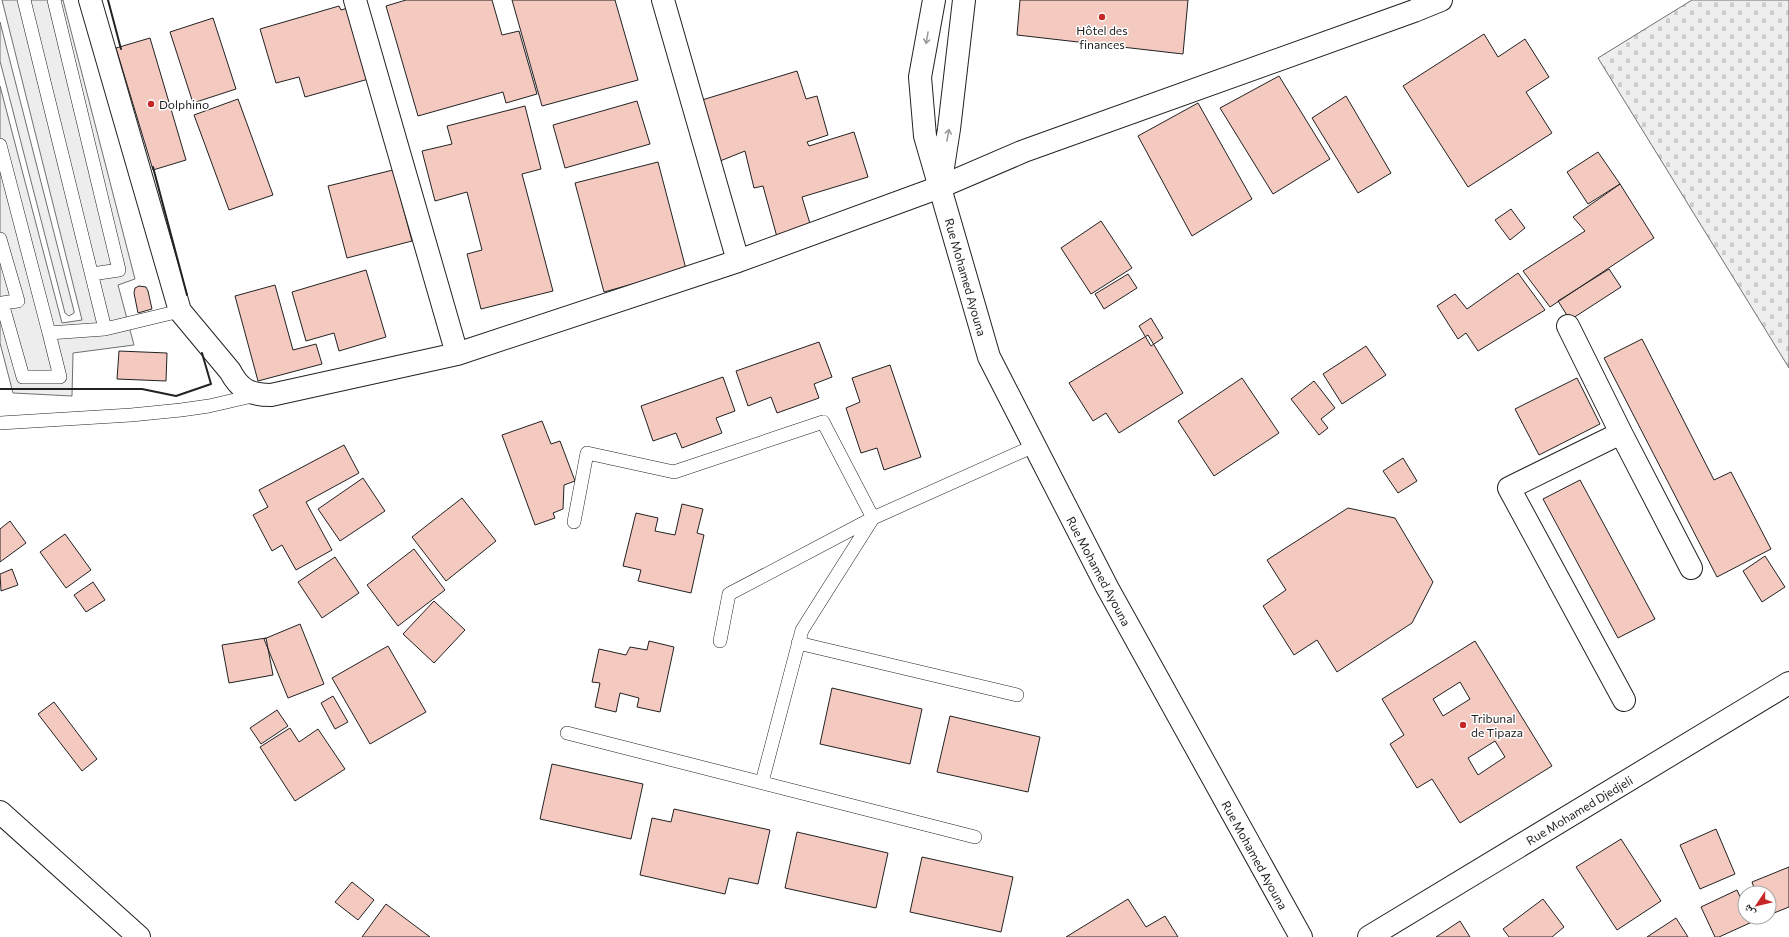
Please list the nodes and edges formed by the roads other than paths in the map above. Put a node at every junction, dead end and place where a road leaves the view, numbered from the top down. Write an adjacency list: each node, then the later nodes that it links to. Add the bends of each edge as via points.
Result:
1 (24, 0): 14 (lane)
2 (54, 0): 14 (lane, via 119,270)
3 (90, 0): 15 (street)
4 (355, 0): 19 (street)
5 (663, 0): 13 (street)
6 (934, 0): 11 (street, Rue Mohamed Ayouna, one-way to 11, via 920,77 925,136)
7 (964, 0): 11 (street, one-way to 7, via 950,129)
8 (1441, 0): 11 (street, via 1414,12 1024,151)
9 (0, 145): 10 (lane)
10 (6, 187): 18 (lane)
11 (940, 187): 13 (street); 23 (street, Rue Mohamed Ayouna, via 989,357)
12 (0, 239): 18 (lane, via 18,301 2,303 23,377 60,377)
13 (738, 261): 19 (street)
14 (92, 274): 17 (lane)
15 (180, 311): 17 (lane); 20 (street, via 236,381 245,390)
16 (1568, 326): 22 (street)
17 (105, 329): 18 (lane)
18 (49, 332)
19 (457, 354): 20 (street)
20 (258, 395): 21 (lane, via 181,410)
21 (0, 423)
22 (1621, 433): 26 (street); 31 (street, via 1508,488)
23 (1034, 446): 24 (lane); 37 (street, Rue Mohamed Ayouna, via 1107,587)
24 (873, 518): 25 (lane, via 823,422 674,472 587,453); 27 (lane, via 729,594); 28 (lane, via 802,630)
25 (574, 522)
26 (1691, 568)
27 (720, 641)
28 (798, 643): 30 (lane); 33 (lane)
29 (1789, 683): 38 (street, Rue Mohamed Djedjeli)
30 (1018, 695)
31 (1624, 700)
32 (567, 733): 33 (lane)
33 (762, 782): 35 (lane)
34 (0, 812): 36 (street)
35 (975, 837)
36 (139, 937)
37 (1300, 937)
38 (1369, 937)

